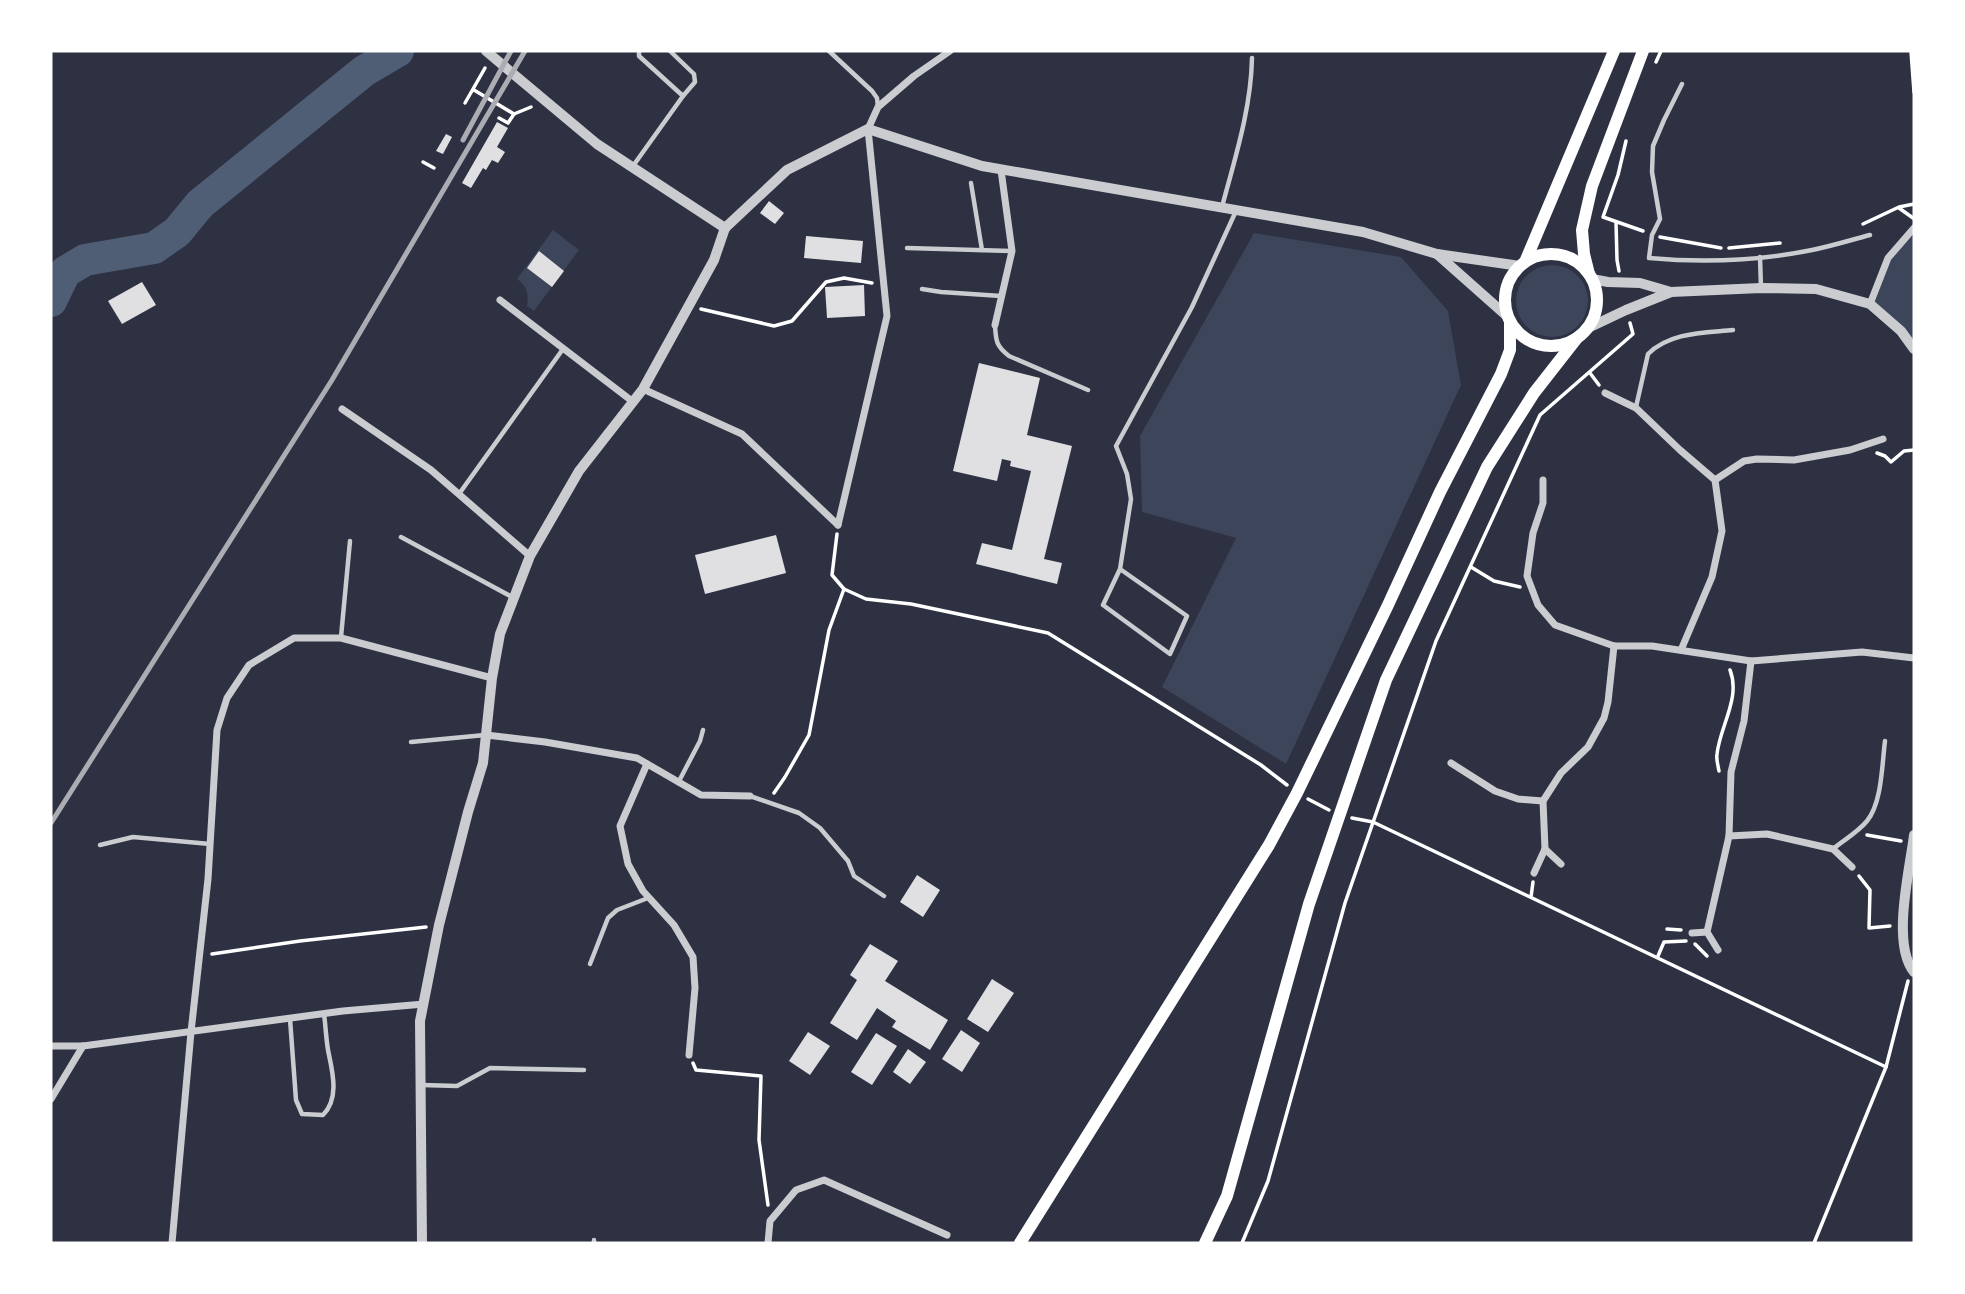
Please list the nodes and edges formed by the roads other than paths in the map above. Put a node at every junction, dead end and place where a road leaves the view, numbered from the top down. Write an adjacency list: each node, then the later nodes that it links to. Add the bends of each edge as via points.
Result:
1 (486, 51): 13 (street)
2 (639, 51): 10 (lane)
3 (670, 51): 10 (lane, via 696,77)
4 (828, 51): 11 (lane, via 872,91)
5 (950, 51): 11 (street)
6 (1614, 51): 26 (main road)
7 (1643, 51): 27 (main road, via 1592,186 1582,230)
8 (1252, 58): 16 (lane, via 1246,113)
9 (1682, 84): 25 (lane, via 1653,146 1660,219 1649,258 1704,262)
10 (682, 96): 13 (lane)
11 (878, 107): 12 (street)
12 (868, 129): 14 (street); 18 (street, via 787,170); 41 (street, via 887,316 838,525 742,434)
13 (632, 168): 18 (street)
14 (1001, 170): 16 (street); 23 (street)
15 (971, 183): 22 (lane)
16 (1222, 208): 17 (street)
17 (1236, 211): 24 (street, via 1363,232); 54 (lane, via 1192,307 1116,446 1131,499)
18 (725, 228): 41 (street, via 714,260)
19 (1914, 228): 33 (street, via 1888,258)
20 (1870, 235): 25 (lane, via 1813,250)
21 (907, 248): 22 (lane)
22 (982, 250): 23 (lane)
23 (1012, 251): 31 (street)
24 (1437, 254): 26 (street); 34 (street)
25 (1760, 257): 28 (lane)
26 (1522, 264): 27 (main road, via 1553,254 1580,264); 34 (main road, via 1506,289)
27 (1591, 277): 30 (street); 36 (main road, via 1597,304)
28 (1761, 288): 30 (street); 33 (street, via 1816,289)
29 (922, 289): 31 (lane)
30 (1671, 292): 36 (street)
31 (1002, 296): 35 (street)
32 (500, 300): 39 (street)
33 (1870, 304): 40 (street)
34 (1509, 320): 38 (main road, via 1533,343 1563,345); 101 (main road, via 1510,349 1500,374 1297,793)
35 (995, 325): 42 (lane, via 1000,350)
36 (1588, 328): 38 (main road)
37 (1733, 330): 45 (lane, via 1685,335 1653,349)
38 (1577, 338): 102 (main road, via 1487,467 1386,680 1309,904 1227,1196)
39 (563, 349): 44 (street); 50 (lane)
40 (1914, 349)
41 (643, 389): 44 (street)
42 (1088, 390)
43 (1605, 393): 45 (street)
44 (632, 401): 53 (street, via 579,471)
45 (1636, 408): 49 (street)
46 (342, 409): 50 (street)
47 (1882, 439): 49 (street, via 1794,460 1744,461)
48 (1543, 480): 57 (street, via 1544,503 1533,533 1527,576 1538,605 1555,625)
49 (1715, 480): 58 (street, via 1722,531 1712,577)
50 (459, 494): 53 (street)
51 (401, 537): 55 (lane)
52 (350, 541): 56 (lane)
53 (530, 556): 55 (street)
54 (1120, 569): 54 (lane, via 1187,616 1170,654 1103,605)
55 (513, 597): 61 (street)
56 (341, 638): 61 (street); 73 (street, via 294,638 249,665 227,698 217,730)
57 (1614, 646): 58 (street); 70 (street, via 1605,718 1588,747 1561,773)
58 (1681, 650): 60 (street)
59 (1914, 658): 60 (street, via 1862,652)
60 (1751, 661): 71 (street, via 1744,721 1731,772)
61 (492, 678): 63 (street)
62 (703, 730): 68 (lane)
63 (486, 735): 65 (lane); 67 (street, via 609,752); 87 (street)
64 (1885, 741): 76 (lane, via 1876,805 1868,820)
65 (411, 742)
66 (1451, 763): 70 (street, via 1494,791)
67 (647, 764): 68 (street); 81 (street, via 620,826 628,864)
68 (678, 783): 69 (street, via 701,795)
69 (750, 796): 80 (lane, via 799,813 820,828 848,861 854,876)
70 (1543, 801): 75 (street)
71 (1729, 836): 76 (street, via 1767,834); 82 (street)
72 (1914, 839): 86 (street, via 1902,926)
73 (210, 844): 74 (lane, via 133,836); 90 (street)
74 (100, 845)
75 (1545, 849): 77 (street); 79 (street)
76 (1833, 849): 78 (street)
77 (1561, 864)
78 (1852, 867)
79 (1534, 873)
80 (884, 897)
81 (649, 898): 85 (lane, via 608,918); 93 (street, via 674,925 693,957)
82 (1707, 932): 83 (street); 84 (street)
83 (1692, 933)
84 (1718, 950)
85 (590, 964)
86 (1913, 971)
87 (424, 1004): 88 (street); 95 (street)
88 (324, 1014): 89 (street); 89 (lane, via 333,1095 323,1115 302,1114 298,1108)
89 (290, 1018): 90 (street)
90 (191, 1032): 92 (street); 98 (street)
91 (51, 1046): 92 (street)
92 (83, 1046): 96 (street)
93 (689, 1055)
94 (584, 1070): 95 (lane, via 490,1068 457,1086)
95 (421, 1085): 99 (street)
96 (51, 1098)
97 (947, 1235): 100 (street, via 824,1180 796,1190 770,1221)
98 (172, 1243)
99 (422, 1243)
100 (768, 1243)
101 (1020, 1243)
102 (1205, 1243)

